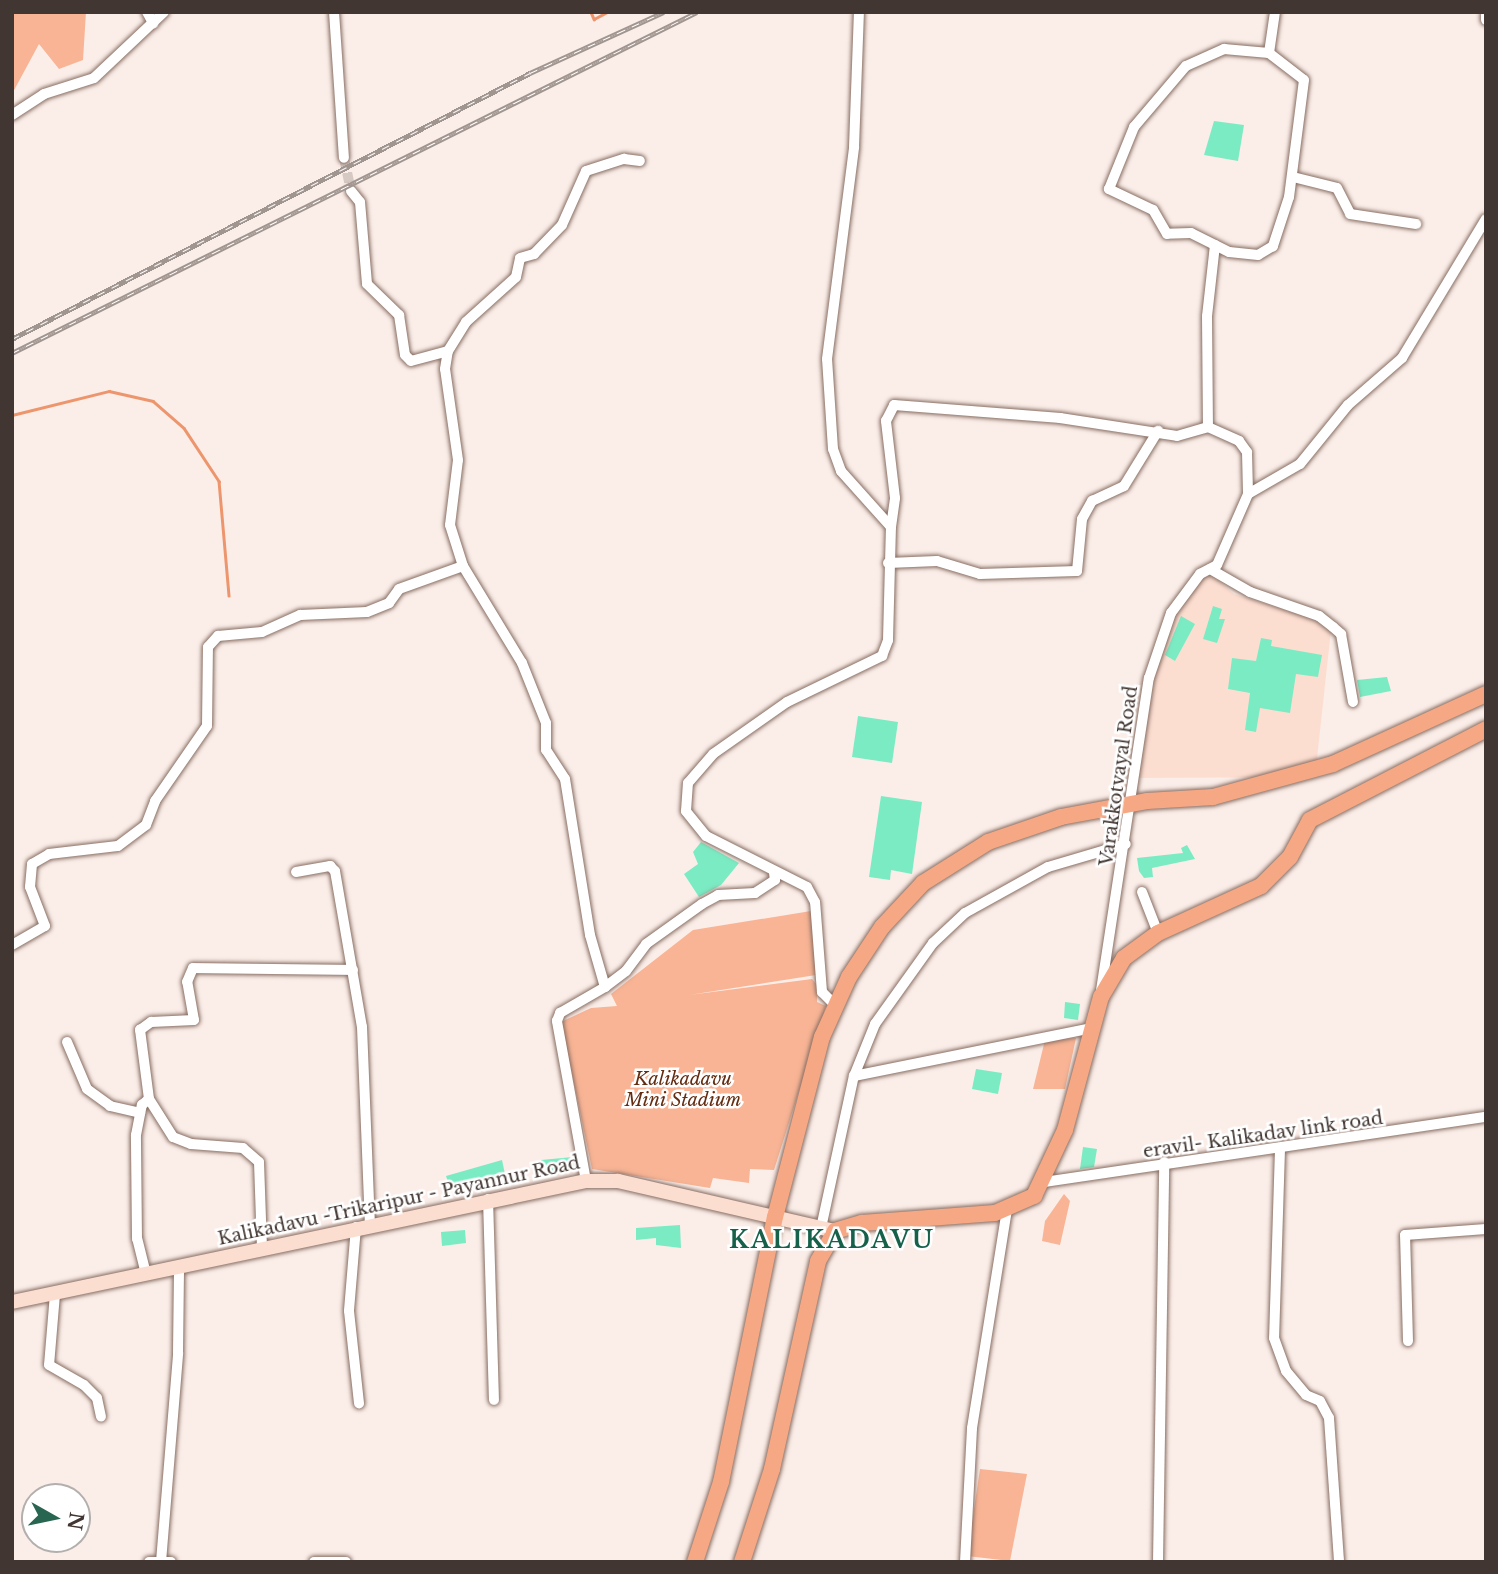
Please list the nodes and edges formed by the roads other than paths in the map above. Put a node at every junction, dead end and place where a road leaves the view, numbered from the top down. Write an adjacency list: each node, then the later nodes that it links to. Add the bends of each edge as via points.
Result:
1 (147, 12): 6 (street)
2 (164, 12): 6 (street)
3 (334, 12): 9 (street)
4 (859, 12): 20 (street, via 854,147 827,359 833,449 841,471)
5 (1275, 12): 7 (street)
6 (153, 23): 8 (street, via 94,78 44,94)
7 (1269, 53): 11 (street, via 1304,80); 15 (street, via 1224,50 1186,66 1134,127 1108,183 1114,194 1153,210 1167,234 1191,233)
8 (12, 115)
9 (344, 158)
10 (640, 161): 16 (street, via 624,159 586,171 562,225 534,254 520,258 516,277 466,323)
11 (1293, 177): 14 (street, via 1337,188 1350,214); 15 (street, via 1267,251 1251,256)
12 (351, 191): 16 (street, via 360,202 367,284 378,299 397,309 405,355 411,360)
13 (1486, 219): 19 (street, via 1402,358 1348,405 1300,464)
14 (1416, 225)
15 (1215, 245): 17 (street, via 1207,316)
16 (448, 351): 22 (street, via 445,369 458,460 450,525)
17 (1208, 427): 18 (street, via 1190,435); 19 (street, via 1240,441 1247,452)
18 (1158, 431): 20 (street, via 894,405 886,421 895,498); 21 (street, via 1124,486 1092,501 1082,519 1077,571 980,574 937,561)
19 (1248, 494): 23 (street, Varakkotvayal Road, via 1217,565)
20 (891, 527): 21 (street)
21 (888, 563): 30 (street, via 888,640 882,656 787,702 713,754 688,783 686,811 706,836)
22 (463, 566): 33 (street, via 399,589 389,603 368,612 300,615 262,632 218,636 208,647 207,726 155,801 146,825 118,846 49,854 32,864 30,887 45,926); 35 (street, via 522,663 546,723 546,750 565,779 590,935)
23 (1210, 569): 25 (street, via 1250,593 1319,616 1341,634); 27 (street, Varakkotvayal Road, via 1200,574 1161,635)
24 (1486, 694): 27 (highway, via 1333,764 1213,797)
25 (1353, 702)
26 (1486, 729): 32 (highway, via 1310,820 1290,857 1261,886)
27 (1131, 804): 28 (street, Varakkotvayal Road); 37 (highway, via 1061,817 988,842 923,883 883,927)
28 (1126, 844): 36 (street, Varakkotvayal Road, via 1109,954 1099,979); 40 (street, via 1048,867 965,913 933,943 875,1024)
29 (296, 872): 34 (street, via 330,866 335,871)
30 (774, 873): 35 (street, via 775,880 755,894 718,895 702,904 646,944); 37 (street, via 797,880 814,902 822,992)
31 (1142, 892): 32 (street)
32 (1158, 933): 36 (highway, via 1124,958)
33 (12, 945)
34 (353, 970): 41 (street, via 193,968 187,982 194,1020 151,1021 140,1030); 51 (street, via 362,1027)
35 (605, 987): 46 (street, via 560,1013 557,1021)
36 (1101, 998): 38 (highway)
37 (836, 1006): 50 (highway, via 822,1037)
38 (1092, 1028): 40 (street); 47 (highway, via 1065,1130)
39 (67, 1042): 42 (street, via 87,1089 110,1106)
40 (855, 1076): 52 (street)
41 (149, 1098): 42 (street); 54 (street, via 178,1142 243,1148 259,1162)
42 (140, 1113): 56 (street, via 136,1239)
43 (1486, 1117): 44 (street, eravil- Kalikadav link road)
44 (1280, 1149): 45 (street, eravil- Kalikadav link road); 71 (street, via 1274,1338 1286,1371 1306,1395 1320,1401 1329,1418)
45 (1164, 1162): 47 (street, eravil- Kalikadav link road); 70 (street)
46 (586, 1181): 48 (main road, Kalikadavu -Trikaripur - Payannur Road); 50 (main road, Kalikadavu -Trikaripur - Payannur Road, via 618,1181)
47 (1044, 1182): 49 (highway, via 1034,1196)
48 (488, 1199): 51 (main road, Kalikadavu -Trikaripur - Payannur Road); 60 (street)
49 (1007, 1210): 52 (highway); 69 (street, via 972,1428)
50 (775, 1217): 52 (main road, Kalikadavu -Trikaripur - Payannur Road); 67 (highway, via 721,1482)
51 (363, 1226): 54 (main road, Kalikadavu -Trikaripur - Payannur Road); 61 (street, via 349,1311)
52 (828, 1229): 68 (highway, via 772,1469)
53 (1486, 1229): 59 (street, via 1405,1235)
54 (262, 1248): 55 (main road, Kalikadavu -Trikaripur - Payannur Road)
55 (179, 1267): 56 (main road, Kalikadavu -Trikaripur - Payannur Road); 63 (street)
56 (146, 1274): 57 (main road, Kalikadavu -Trikaripur - Payannur Road)
57 (55, 1294): 58 (main road, Kalikadavu -Trikaripur - Payannur Road); 62 (street, via 49,1365 85,1385 97,1398)
58 (12, 1303)
59 (1408, 1341)
60 (494, 1400)
61 (359, 1403)
62 (101, 1417)
63 (164, 1561): 64 (street)
64 (149, 1562)
65 (314, 1562): 66 (street)
66 (346, 1562)
67 (695, 1562)
68 (742, 1562)
69 (965, 1562)
70 (1158, 1562)
71 (1339, 1562)

